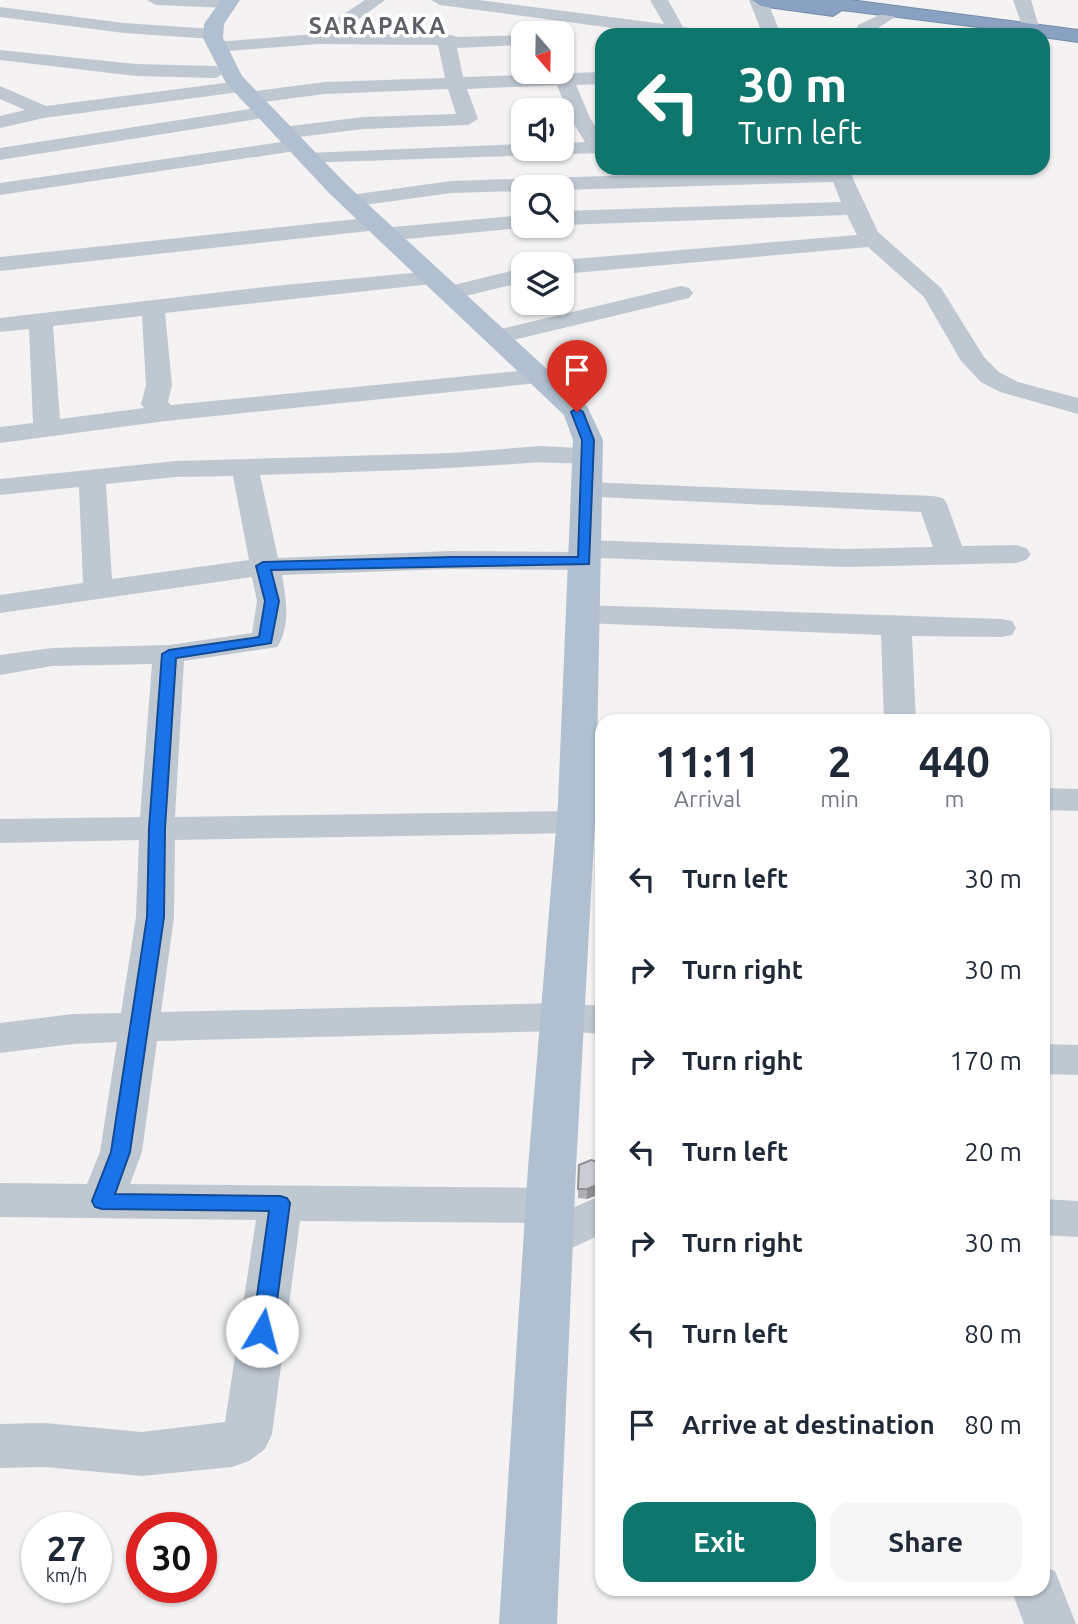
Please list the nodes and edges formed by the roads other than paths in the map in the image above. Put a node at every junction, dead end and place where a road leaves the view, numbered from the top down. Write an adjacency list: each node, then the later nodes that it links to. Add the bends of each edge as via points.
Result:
1 (156, 0): 29 (street)
2 (376, 0): 21 (street)
3 (440, 0): 8 (street)
4 (659, 0): 12 (street)
5 (759, 0): 10 (highway); 13 (street)
6 (807, 0): 16 (highway)
7 (1018, 1): 17 (street)
8 (495, 3): 11 (street); 23 (street)
9 (0, 12): 29 (street, via 124,28)
10 (886, 17): 14 (street); 15 (highway)
11 (648, 28)
12 (675, 28)
13 (769, 28)
14 (866, 28)
15 (980, 28)
16 (992, 28)
17 (1029, 28)
18 (1050, 35): 19 (highway)
19 (1078, 36)
20 (1050, 37): 24 (highway)
21 (318, 39): 23 (street); 29 (street)
22 (511, 40): 23 (street)
23 (449, 41): 30 (street)
24 (1078, 42)
25 (0, 55): 29 (street)
26 (574, 76): 27 (street)
27 (595, 77)
28 (511, 79): 30 (street)
29 (250, 81): 30 (street, via 325,88); 30 (street, via 363,123 472,126); 33 (street); 36 (street); 37 (street); 40 (street); 42 (main road)
30 (455, 83)
31 (567, 84): 35 (street, via 580,118)
32 (0, 92): 33 (street)
33 (44, 112): 34 (street)
34 (0, 122)
35 (595, 139)
36 (595, 147)
37 (0, 154)
38 (761, 175): 42 (street, via 451,187)
39 (840, 175): 41 (street)
40 (0, 189)
41 (854, 208): 43 (street); 45 (street)
42 (368, 217): 44 (street); 46 (street, via 194,224); 47 (street); 50 (main road)
43 (574, 218)
44 (511, 222)
45 (869, 236): 48 (street, via 863,241); 57 (street, via 933,292 974,361 990,377 1009,387)
46 (0, 243)
47 (0, 264)
48 (574, 266)
49 (511, 277): 50 (street)
50 (441, 286): 52 (street, via 274,293); 55 (main road)
51 (681, 293): 55 (street)
52 (153, 308): 53 (street); 58 (street, via 159,385 154,404)
53 (41, 320): 54 (street); 59 (street)
54 (0, 324)
55 (497, 337): 56 (main road)
56 (540, 377): 58 (street); 62 (main road, via 577,412 588,440)
57 (1078, 406)
58 (166, 414): 59 (street)
59 (47, 430): 60 (street)
60 (0, 436)
61 (245, 467): 62 (street, via 540,454); 63 (street); 68 (street)
62 (587, 472): 66 (main road); 67 (street, via 933,504)
63 (92, 479): 64 (street); 69 (street)
64 (0, 487)
65 (1016, 554): 67 (street)
66 (585, 555): 67 (street); 68 (street); 71 (main road)
67 (950, 555)
68 (263, 566): 69 (street); 74 (street, via 272,601 266,640)
69 (98, 592): 70 (street)
70 (0, 604)
71 (583, 614): 72 (street); 77 (main road)
72 (896, 628): 73 (street); 76 (street)
73 (1001, 628)
74 (169, 654): 75 (street, via 52,657); 81 (street)
75 (0, 665)
76 (900, 714)
77 (590, 766): 80 (main road)
78 (1050, 799): 79 (street)
79 (1078, 800)
80 (576, 822): 81 (street); 83 (main road)
81 (157, 828): 82 (street); 85 (street, via 155,917)
82 (0, 831)
83 (562, 1017): 84 (street); 85 (street); 95 (main road)
84 (595, 1019)
85 (139, 1027): 86 (street); 90 (street, via 121,1152)
86 (0, 1038)
87 (1050, 1059): 88 (street)
88 (1078, 1060)
89 (0, 1200): 90 (street)
90 (102, 1201): 91 (street)
91 (280, 1203): 95 (street); 96 (street, via 248,1434 232,1445 142,1454 45,1445)
92 (595, 1214): 95 (street)
93 (1050, 1217): 94 (street)
94 (1078, 1219)
95 (549, 1223): 98 (main road)
96 (0, 1446)
97 (1040, 1596): 99 (street)
98 (528, 1624)
99 (1050, 1624)

